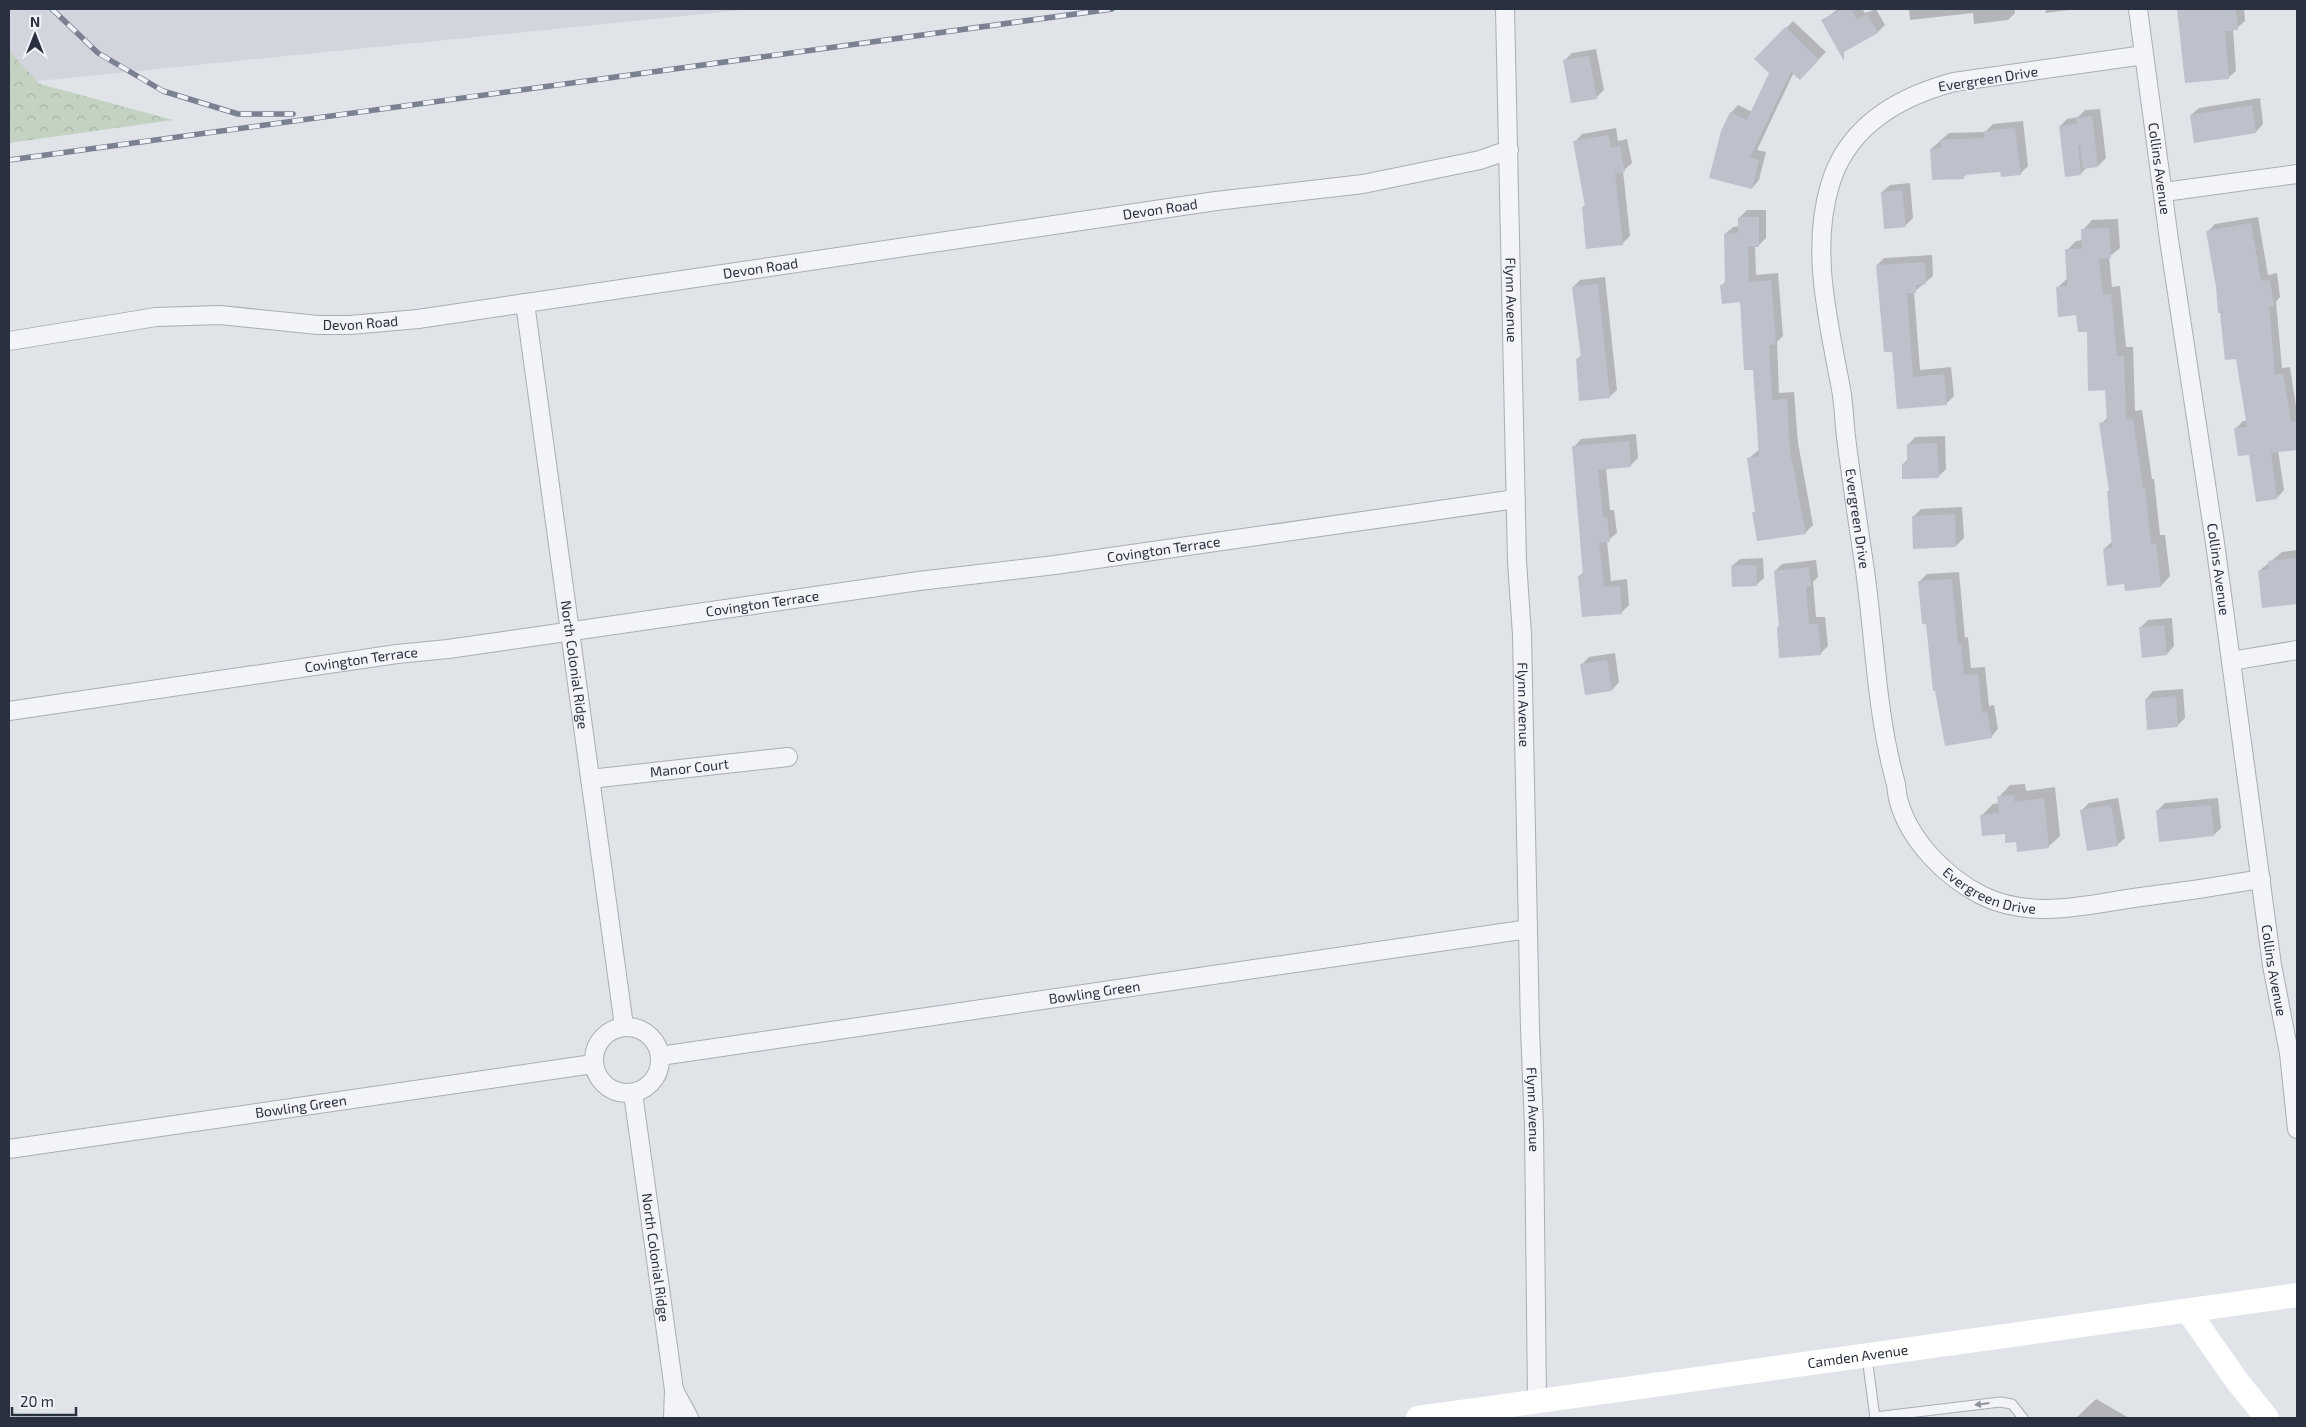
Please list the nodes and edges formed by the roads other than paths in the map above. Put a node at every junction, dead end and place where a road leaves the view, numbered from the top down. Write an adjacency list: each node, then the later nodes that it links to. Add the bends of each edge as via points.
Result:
1 (1505, 9): 4 (street, Flynn Avenue)
2 (2138, 9): 3 (street, Collins Avenue)
3 (2144, 56): 6 (street, Collins Avenue); 16 (street, Evergreen Drive, via 1954,82 1922,92 1886,109 1868,125 1852,141 1830,182 1821,252 1863,558 1878,694 1889,762 1898,800 1908,824 1932,856 1980,894 1998,902 2042,910)
4 (1509, 150): 7 (street, Devon Road, via 1480,160 1363,184 1216,201); 9 (street, Flynn Avenue)
5 (2297, 174): 6 (street)
6 (2164, 192): 12 (street, Collins Avenue)
7 (524, 303): 8 (street, Devon Road, via 418,319 350,325 220,316 156,317); 10 (street, North Colonial Ridge)
8 (9, 341)
9 (1516, 498): 10 (street, Covington Terrace); 17 (street, Flynn Avenue)
10 (570, 632): 13 (street, Covington Terrace); 15 (street, North Colonial Ridge)
11 (2297, 650): 12 (street)
12 (2231, 661): 16 (street, Collins Avenue)
13 (9, 711)
14 (788, 758): 15 (street, Manor Court)
15 (590, 779): 18 (street, North Colonial Ridge)
16 (2261, 879): 22 (street, Collins Avenue, via 2272,964 2289,1054)
17 (1528, 929): 19 (street, Bowling Green); 28 (street, Flynn Avenue, via 1534,1126)
18 (624, 1026): 19 (street, via 644,1030 652,1037); 20 (street, via 604,1035 594,1054)
19 (660, 1056): 21 (street, via 654,1080)
20 (594, 1064): 21 (street, via 596,1075 612,1090); 23 (street, Bowling Green)
21 (633, 1093): 27 (street, North Colonial Ridge)
22 (2297, 1129)
23 (9, 1149)
24 (2297, 1295): 25 (main road, Camden Avenue)
25 (2188, 1311): 26 (main road, Camden Avenue); 34 (main road)
26 (1867, 1357): 28 (main road, Camden Avenue); 32 (lane)
27 (674, 1390): 29 (street); 30 (street, North Colonial Ridge)
28 (1536, 1402): 31 (main road, Camden Avenue)
29 (673, 1418)
30 (689, 1418)
31 (1418, 1418)
32 (1875, 1418): 33 (lane, one-way to 32, via 2012,1404 2000,1402)
33 (2024, 1418)
34 (2267, 1418)

